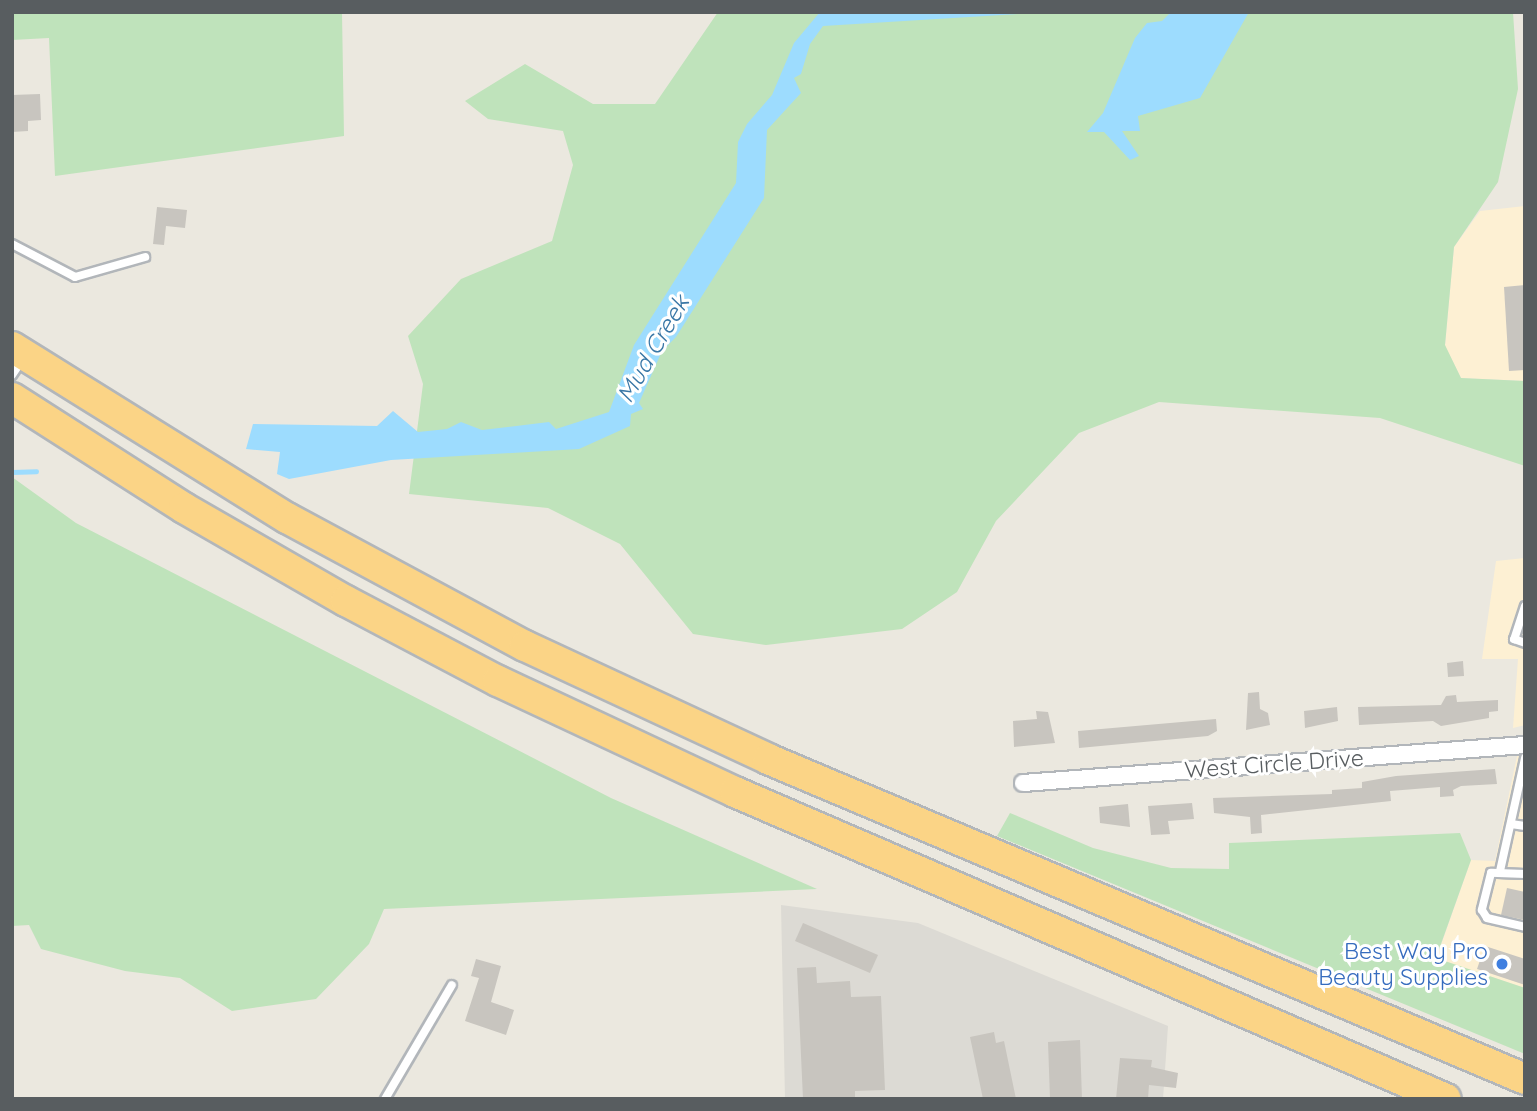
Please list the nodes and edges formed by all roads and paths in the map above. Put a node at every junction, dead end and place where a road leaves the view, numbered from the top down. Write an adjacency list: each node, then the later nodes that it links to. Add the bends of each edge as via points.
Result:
1 (12, 244): 2 (lane, via 75,277)
2 (145, 257)
3 (17, 359): 17 (highway, via 287,518 526,646 768,759)
4 (12, 398): 19 (highway, via 184,508 498,681 735,792)
5 (1525, 606): 6 (lane, via 1514,639)
6 (1525, 643)
7 (1525, 745): 10 (street, West Circle Drive)
8 (1525, 758): 9 (lane)
9 (1522, 782): 11 (lane)
10 (1023, 783)
11 (1511, 824): 12 (lane); 13 (lane)
12 (1525, 826)
13 (1500, 871): 14 (lane); 15 (lane, via 1491,873 1484,915)
14 (1525, 874)
15 (1525, 927)
16 (452, 985): 18 (lane)
17 (1525, 1079)
18 (385, 1099)
19 (1446, 1099)

